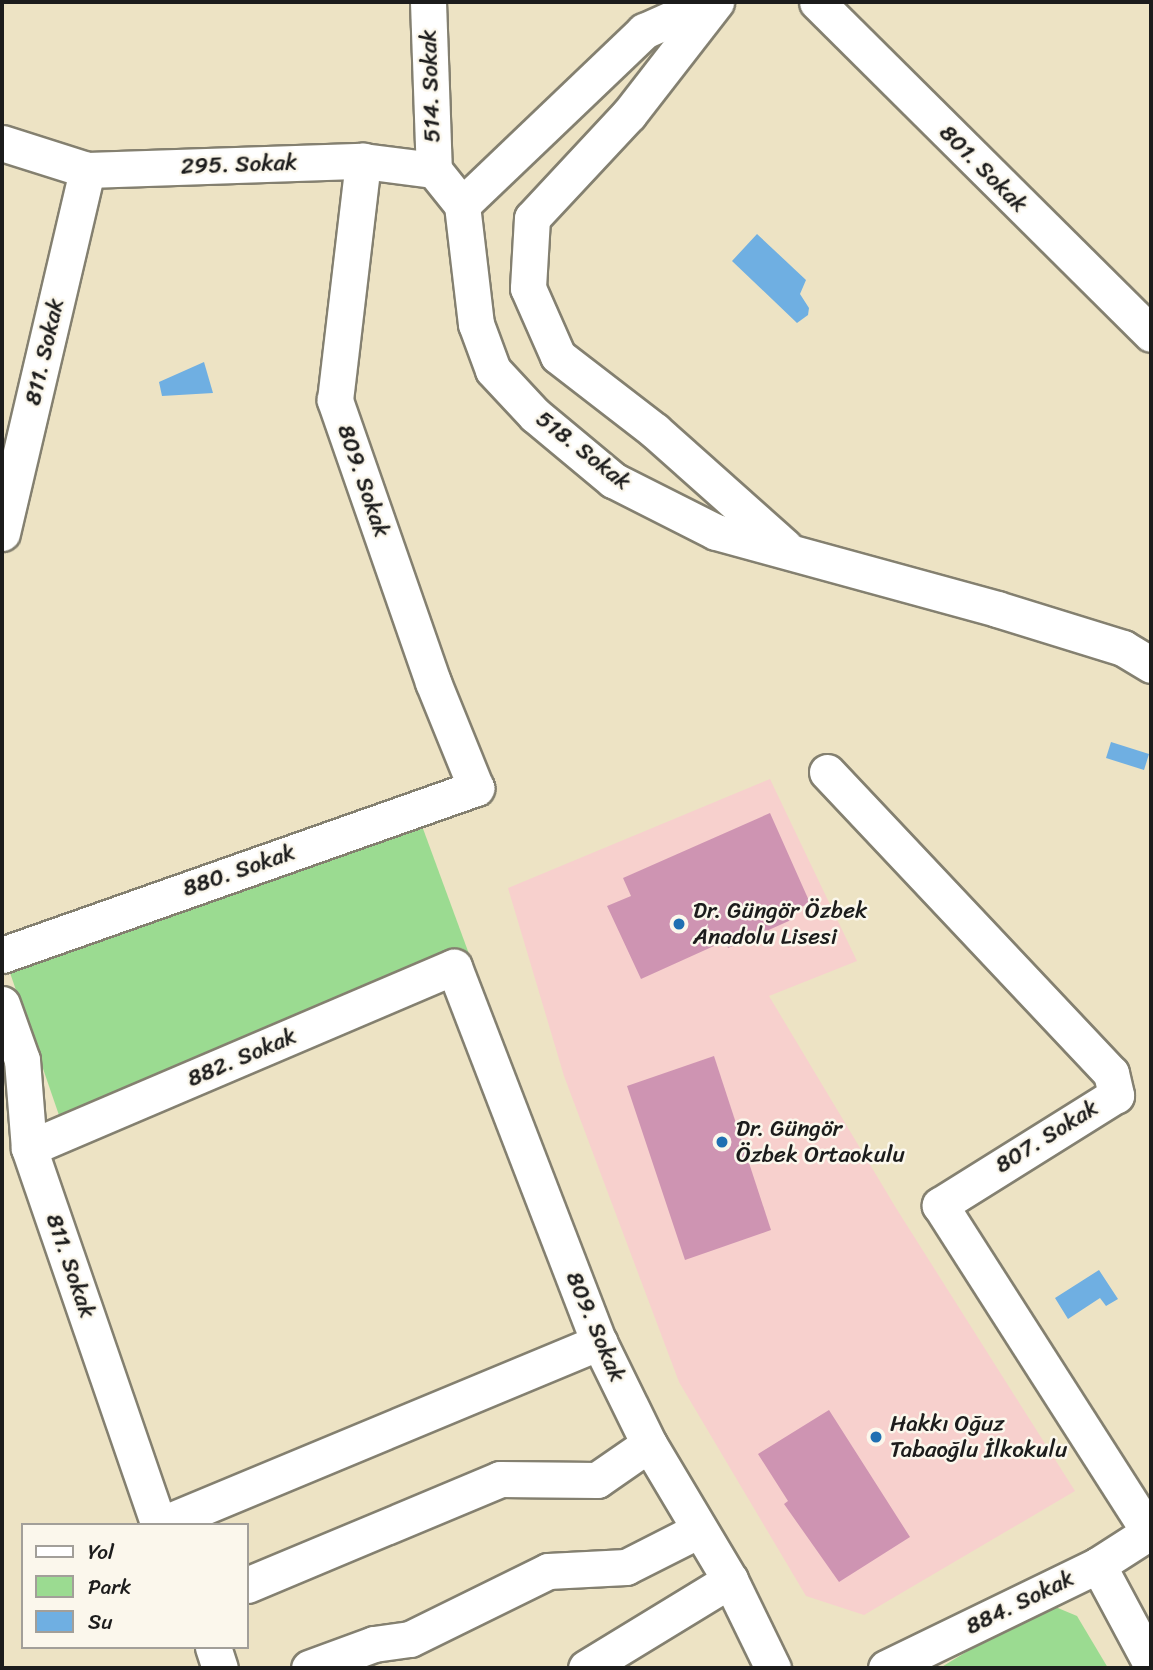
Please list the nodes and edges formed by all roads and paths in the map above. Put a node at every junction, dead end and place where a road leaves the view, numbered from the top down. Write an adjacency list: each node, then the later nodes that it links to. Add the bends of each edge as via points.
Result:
1 (428, 2): 8 (street, 514. Sokak)
2 (709, 2): 9 (street, via 644,31)
3 (716, 2): 12 (street, via 629,114 532,218 528,288 558,356 655,431)
4 (817, 2): 10 (street, 801. Sokak)
5 (2, 143): 7 (street, 295. Sokak)
6 (363, 161): 7 (street, 295. Sokak); 8 (street, 295. Sokak); 15 (street, 809. Sokak, via 335,400 433,682)
7 (88, 170): 11 (street, 811. Sokak)
8 (434, 170): 9 (street)
9 (462, 205): 12 (street, 518. Sokak, via 476,324 493,370 535,415 614,480 716,532)
10 (1151, 334)
11 (2, 533)
12 (787, 548): 13 (street, 518. Sokak, via 1124,649)
13 (1151, 665)
14 (827, 772): 25 (street, 807. Sokak, via 1111,1073 1116,1095 940,1205)
15 (476, 788): 16 (street, 880. Sokak)
16 (2, 955)
17 (454, 968): 19 (street, 882. Sokak); 20 (street, 809. Sokak)
18 (2, 1004): 19 (street, 811. Sokak, via 22,1060)
19 (29, 1148): 22 (street, 811. Sokak)
20 (598, 1342): 21 (street, 809. Sokak); 23 (street)
21 (649, 1444): 24 (street, 809. Sokak); 28 (street, via 597,1480 500,1479)
22 (159, 1523)
23 (165, 1523)
24 (697, 1531): 27 (street, 809. Sokak); 32 (street, via 626,1567 548,1571 410,1639 374,1644)
25 (1150, 1532): 26 (street, 884. Sokak)
26 (1098, 1565): 30 (street); 35 (street, 884. Sokak)
27 (730, 1580): 33 (street); 34 (street, 809. Sokak)
28 (248, 1586)
29 (214, 1649): 31 (street)
30 (1151, 1664)
31 (220, 1668)
32 (309, 1668)
33 (586, 1668)
34 (773, 1668)
35 (886, 1668)

